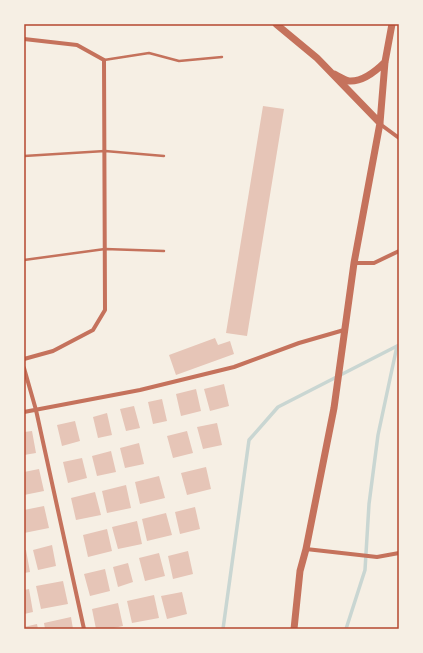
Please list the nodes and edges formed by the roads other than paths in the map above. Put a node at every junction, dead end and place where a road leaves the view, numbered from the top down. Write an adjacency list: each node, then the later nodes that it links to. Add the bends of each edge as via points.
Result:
1 (276, 24): 5 (street)
2 (392, 25): 7 (street)
3 (24, 39): 6 (street, via 78,45)
4 (222, 57): 6 (lane, via 179,61 149,53)
5 (317, 58): 7 (street, via 332,73 348,81 371,74); 8 (street)
6 (104, 60): 10 (street)
7 (385, 62): 8 (street)
8 (380, 123): 9 (street); 17 (street)
9 (399, 138)
10 (105, 151): 11 (lane); 12 (lane); 13 (street)
11 (24, 156)
12 (164, 156)
13 (105, 249): 15 (lane); 16 (lane); 19 (street, via 105,310 93,330 53,351)
14 (399, 251): 17 (street, via 374,263)
15 (164, 252)
16 (24, 260)
17 (354, 263): 18 (street)
18 (344, 330): 21 (street, via 234,367 140,390); 23 (street, via 334,408)
19 (24, 359)
20 (24, 368): 21 (street)
21 (36, 410): 22 (street); 25 (street)
22 (24, 412)
23 (306, 549): 24 (street, via 377,557); 26 (street, via 300,572)
24 (399, 553)
25 (84, 629)
26 (294, 629)

